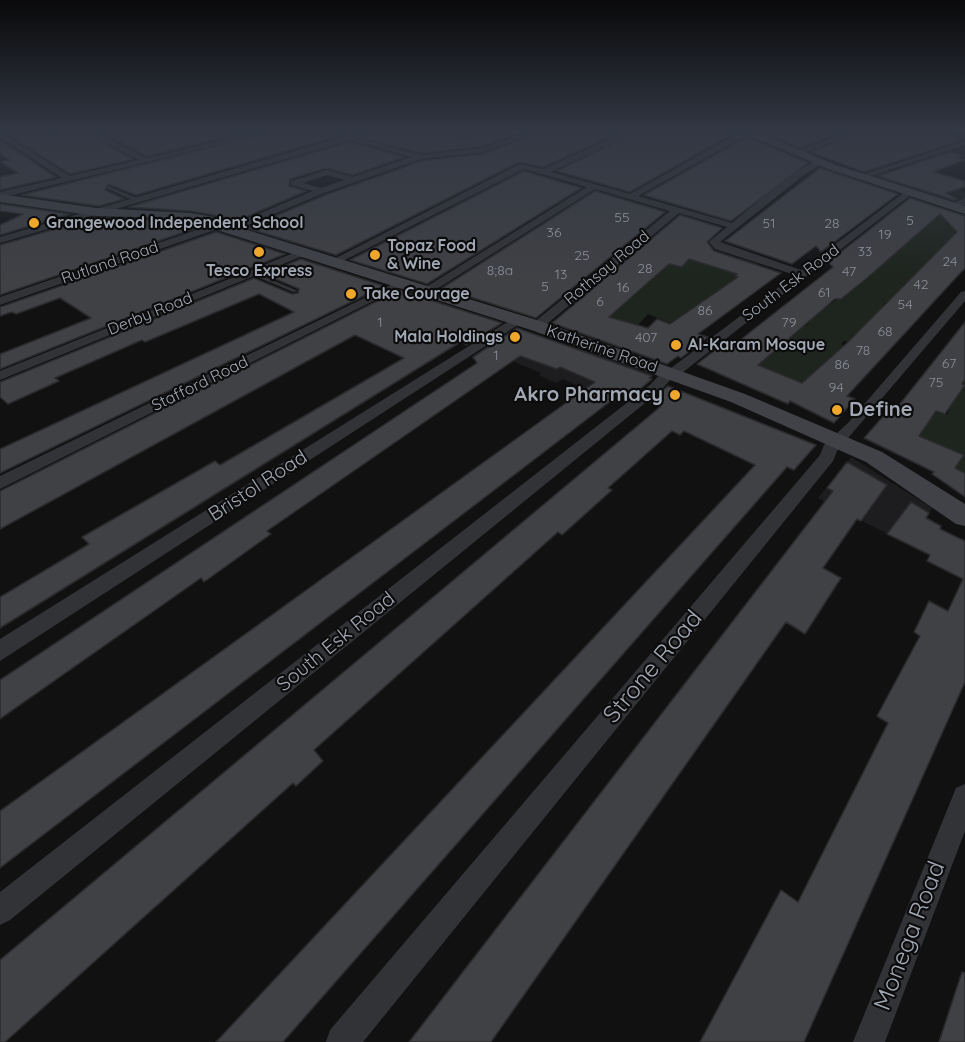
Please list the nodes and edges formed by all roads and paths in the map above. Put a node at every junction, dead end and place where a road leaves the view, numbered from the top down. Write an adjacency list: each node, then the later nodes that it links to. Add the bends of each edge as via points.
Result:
1 (59, 181): 15 (street)
2 (204, 181): 16 (street)
3 (301, 181): 12 (street, via 294,183)
4 (352, 181): 12 (street, Rutland Road)
5 (492, 181): 25 (street)
6 (577, 181): 10 (street)
7 (659, 181): 14 (street)
8 (792, 181): 21 (street)
9 (870, 181): 13 (main road)
10 (594, 186): 14 (street); 30 (street)
11 (108, 187): 16 (lane)
12 (321, 191): 22 (street, Rutland Road)
13 (909, 193): 18 (main road); 27 (street, South Esk Road)
14 (632, 196): 19 (street)
15 (0, 197): 20 (main road, Katherine Road)
16 (137, 200): 20 (street)
17 (965, 201): 18 (street)
18 (958, 208)
19 (677, 210): 21 (street); 34 (street, Rothsay Road)
20 (96, 212): 22 (main road, Katherine Road, via 191,217); 23 (street)
21 (734, 226): 27 (street, via 714,244)
22 (225, 227): 24 (main road, Katherine Road); 32 (street, Rutland Road)
23 (0, 240)
24 (301, 253): 25 (main road, Katherine Road); 26 (street, Derby Road)
25 (331, 263): 28 (main road, Katherine Road)
26 (252, 273): 29 (lane); 36 (street, Derby Road)
27 (803, 273): 35 (street, South Esk Road)
28 (399, 285): 30 (main road, Katherine Road); 38 (street, Stafford Road)
29 (295, 291)
30 (425, 292): 33 (main road, Katherine Road)
31 (965, 294): 37 (street, Strone Road)
32 (0, 301)
33 (517, 320): 34 (main road, Katherine Road); 40 (street, Bristol Road)
34 (537, 326): 35 (main road, Katherine Road)
35 (671, 373): 37 (main road, Katherine Road); 42 (street, South Esk Road)
36 (0, 376)
37 (838, 440): 39 (main road, Katherine Road, via 906,476); 43 (street, Strone Road)
38 (0, 483)
39 (965, 517)
40 (0, 651)
41 (965, 797): 44 (street, Monega Road)
42 (0, 910)
43 (342, 1042)
44 (869, 1042)

